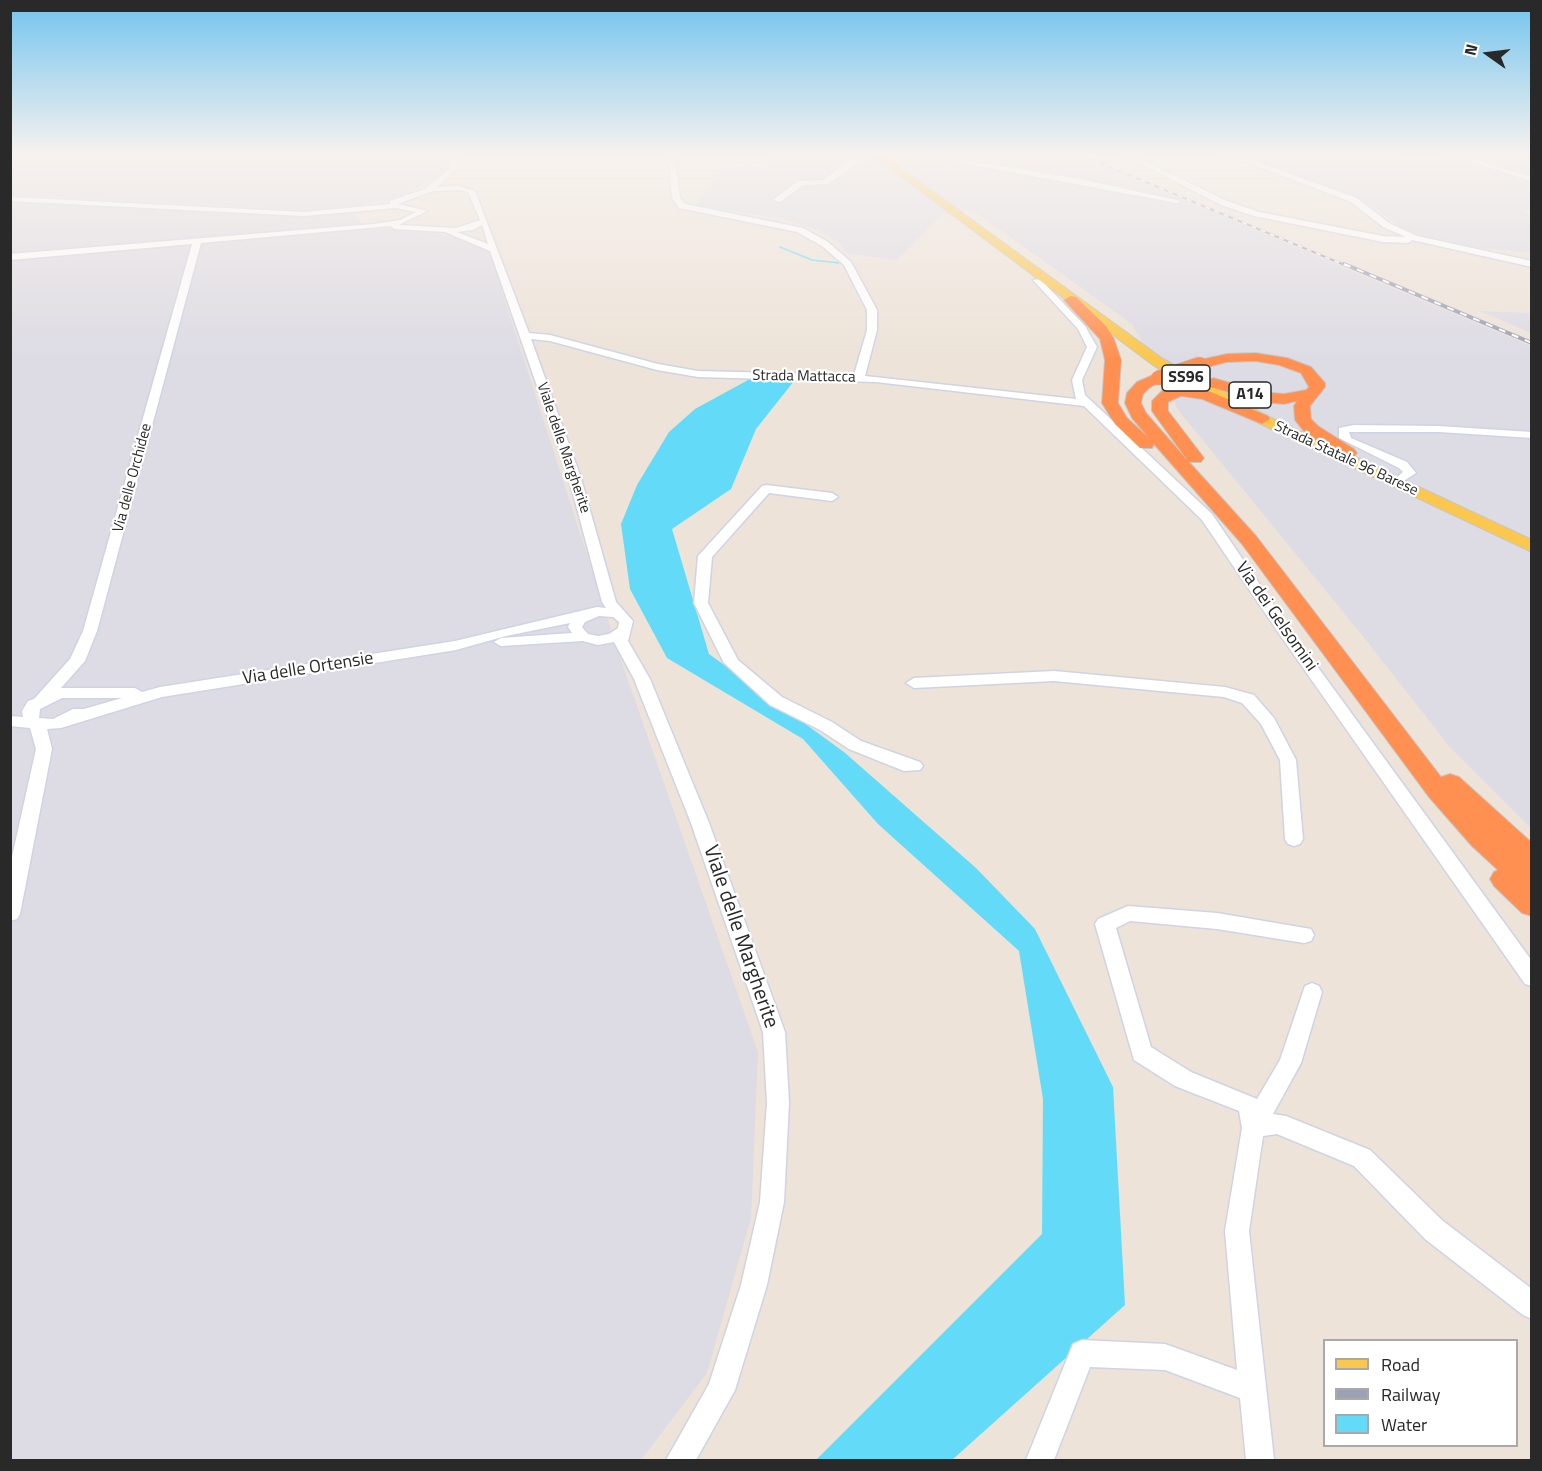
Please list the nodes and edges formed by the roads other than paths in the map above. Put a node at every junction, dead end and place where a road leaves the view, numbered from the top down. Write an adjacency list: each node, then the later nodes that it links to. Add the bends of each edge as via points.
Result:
1 (484, 221): 14 (street, Viale delle Margherite)
2 (403, 222): 10 (street)
3 (429, 222): 11 (street)
4 (483, 222): 11 (street, via 470,228)
5 (759, 222): 21 (street, via 800,230 825,244 848,264 872,310 872,330)
6 (967, 222): 17 (main road, Strada Statale 96 Barese / SS96)
7 (972, 222): 20 (main road, Strada Statale 96 Barese / SS96, via 1129,334)
8 (1297, 222): 12 (street, via 1399,241)
9 (1382, 222): 12 (street)
10 (373, 226): 11 (street); 13 (street)
11 (443, 230): 14 (street)
12 (1414, 238): 16 (street)
13 (197, 241): 15 (street); 44 (street, Via delle Orchidee, via 90,631 76,661)
14 (495, 250): 19 (street, Viale delle Margherite)
15 (10, 257)
16 (1532, 264)
17 (1044, 280): 18 (main road, Strada Statale 96 Barese / SS96); 23 (street, via 1038,280 1082,328 1092,347 1077,380 1077,389)
18 (1071, 300): 24 (main road, Strada Statale 96 Barese / SS96, via 1158,362); 29 (highway, via 1101,329 1111,348 1110,398 1114,412 1203,498)
19 (525, 336): 21 (street, Strada Mattacca, via 550,338 685,373); 33 (street, Viale delle Margherite, via 574,475)
20 (1196, 370): 22 (highway, A14, via 1233,391 1262,398); 22 (highway, via 1244,356 1282,361 1315,378 1317,387); 26 (main road, Strada Statale 96 Barese / SS96); 29 (highway, bridge, via 1158,378 1136,391 1135,410)
21 (859, 378): 23 (street, Strada Mattacca)
22 (1310, 394): 26 (highway, via 1302,406 1304,420 1312,430)
23 (1086, 403): 56 (street, Via dei Gelsomini, via 1207,518)
24 (1262, 419): 31 (highway, via 1212,397 1190,392 1168,394 1160,405 1164,417 1230,504); 32 (main road, Strada Statale 96 Barese / SS96)
25 (1532, 435): 27 (street, via 1439,429 1343,430 1347,440 1403,465 1410,473)
26 (1348, 453): 27 (main road, Strada Statale 96 Barese / SS96)
27 (1402, 478): 30 (main road, Strada Statale 96 Barese / SS96)
28 (832, 497): 48 (street, via 766,489 705,556 701,603 732,663 776,701 855,745)
29 (1233, 520): 31 (highway)
30 (1532, 539)
31 (1249, 540): 46 (highway)
32 (1532, 547)
33 (605, 580): 34 (street, Viale delle Margherite, via 609,602); 35 (street, via 595,608)
34 (617, 613): 35 (street, Via delle Ortensie); 36 (street, Viale delle Margherite, via 626,621)
35 (587, 614): 37 (street, via 575,627); 38 (street, Via delle Ortensie)
36 (624, 630): 37 (street, Via delle Ortensie, via 606,640); 39 (street, Viale delle Margherite, via 621,641)
37 (587, 639): 38 (street, Via delle Ortensie); 39 (street)
38 (456, 645): 41 (street, Via delle Ortensie)
39 (628, 657): 61 (street, Viale delle Margherite, via 642,679 700,823 774,1032 778,1103 772,1202 754,1285 721,1390)
40 (914, 683): 50 (street, via 1054,676 1226,692 1248,699 1268,722 1288,760)
41 (160, 692): 42 (street, Via delle Ortensie); 45 (street, Via delle Ortensie)
42 (82, 694): 44 (street, via 60,693); 45 (street, via 84,708)
43 (10, 712): 44 (street)
44 (36, 713): 45 (street, via 55,724); 47 (street); 54 (street, via 44,749)
45 (72, 717)
46 (1383, 719): 49 (highway); 51 (highway)
47 (10, 721)
48 (914, 766)
49 (1438, 791): 52 (highway, via 1481,839); 53 (highway, via 1475,847)
50 (1294, 839)
51 (1532, 859)
52 (1532, 885)
53 (1532, 905)
54 (10, 914)
55 (1304, 935): 58 (street, via 1217,921 1128,913 1105,924 1142,1053 1183,1079 1249,1105)
56 (1532, 978)
57 (1312, 992): 58 (street, via 1290,1064)
58 (1253, 1128): 59 (street, via 1278,1123 1362,1158 1434,1230); 60 (street, via 1238,1231)
59 (1532, 1306)
60 (1253, 1389): 62 (street, via 1165,1357 1082,1353); 63 (street)
61 (680, 1461)
62 (1040, 1461)
63 (1260, 1461)

